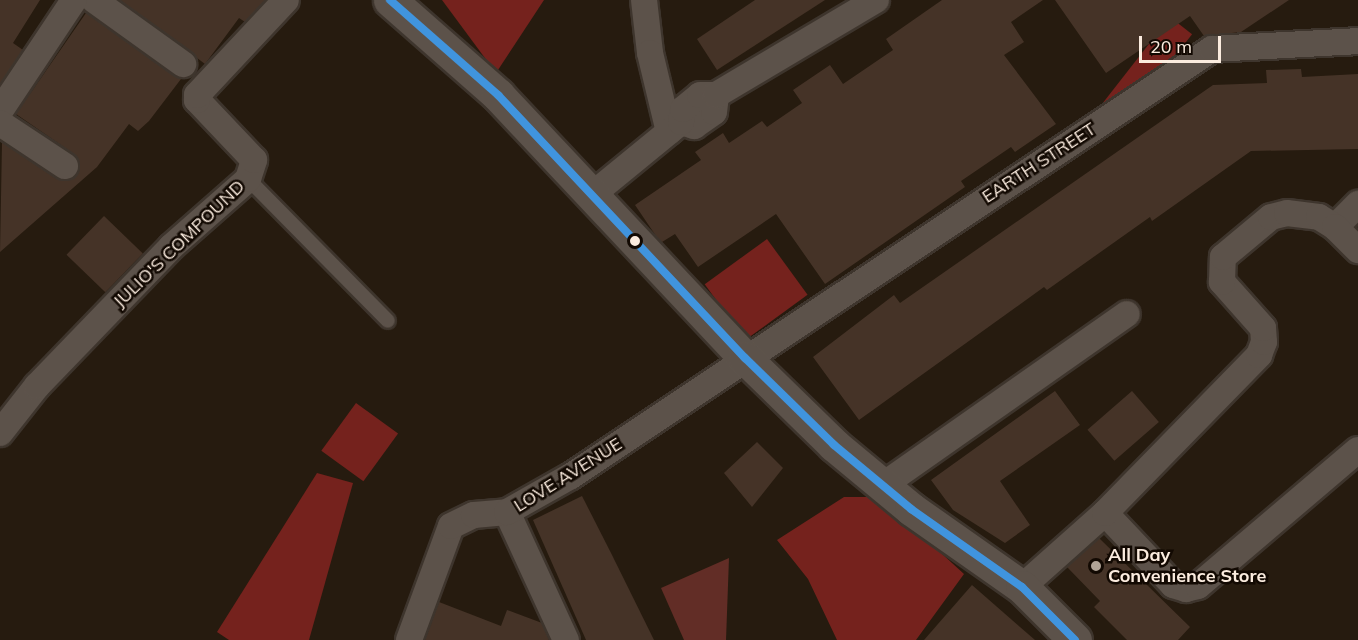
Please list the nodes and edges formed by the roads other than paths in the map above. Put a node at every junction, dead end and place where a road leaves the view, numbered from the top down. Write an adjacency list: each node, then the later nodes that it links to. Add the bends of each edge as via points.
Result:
1 (74, 0): 9 (street)
2 (94, 0): 8 (street)
3 (286, 0): 13 (street, JULIO'S COMPOUND, via 197,94 197,100 254,160)
4 (390, 0): 14 (main road, via 498,95)
5 (644, 0): 11 (street, via 650,53)
6 (860, 4): 11 (street, via 716,95 700,95 683,109)
7 (1358, 41): 20 (street, EARTH STREET, via 1212,49)
8 (183, 64)
9 (0, 111)
10 (0, 123): 12 (street)
11 (675, 127): 14 (street)
12 (65, 166)
13 (248, 179): 19 (lane); 21 (street, JULIO'S COMPOUND, via 163,255 37,386)
14 (593, 194): 20 (main road)
15 (1358, 204): 16 (street)
16 (1335, 227): 17 (street); 25 (street, via 1302,213 1271,217 1224,257 1222,282 1263,328 1264,342 1259,355)
17 (1358, 250)
18 (1127, 314): 23 (street)
19 (388, 321)
20 (745, 358): 23 (main road); 24 (street, LOVE AVENUE, via 571,476)
21 (0, 433)
22 (1358, 450): 25 (street, via 1198,586 1186,589 1173,585)
23 (882, 486): 26 (main road)
24 (507, 512): 27 (street, via 474,515 451,526); 28 (street, LOVE AVENUE)
25 (1105, 513): 26 (street)
26 (1022, 587): 29 (main road)
27 (409, 640)
28 (566, 640)
29 (1075, 640)

